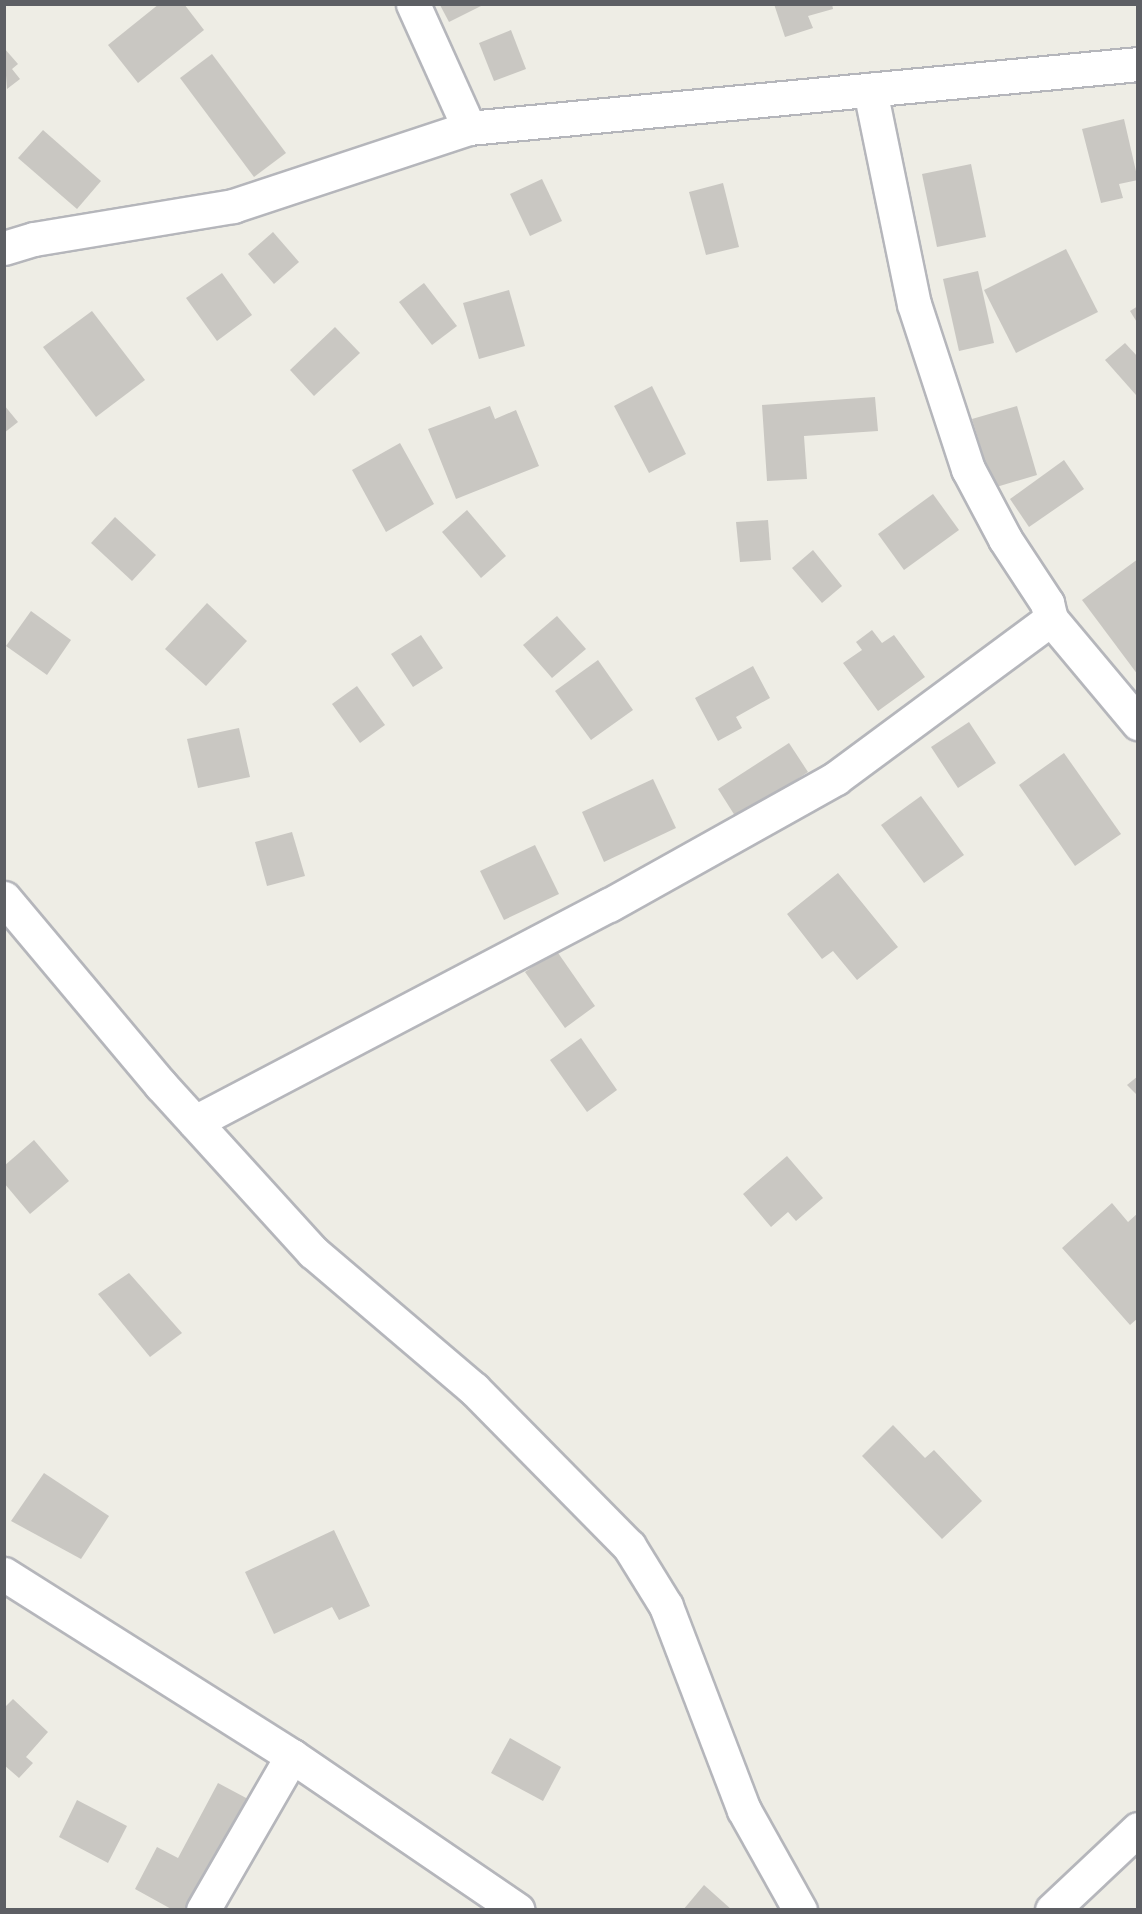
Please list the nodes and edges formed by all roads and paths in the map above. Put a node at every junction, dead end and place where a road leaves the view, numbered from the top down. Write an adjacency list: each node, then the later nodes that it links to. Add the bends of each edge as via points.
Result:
1 (413, 4): 4 (street)
2 (1137, 64): 3 (street)
3 (870, 90): 4 (street); 6 (street, via 914,304 968,469 1005,539 1047,603)
4 (469, 128): 5 (street, via 233,206 34,239)
5 (4, 248)
6 (1051, 619): 7 (street); 9 (street, via 836,778 609,905)
7 (1137, 723)
8 (4, 898): 9 (street)
9 (195, 1122): 15 (street, via 313,1252 474,1389 628,1546 666,1606 744,1810)
10 (4, 1574): 11 (street)
11 (292, 1756): 13 (street); 14 (street)
12 (1137, 1829): 16 (street)
13 (202, 1910)
14 (518, 1910)
15 (800, 1910)
16 (1052, 1910)

